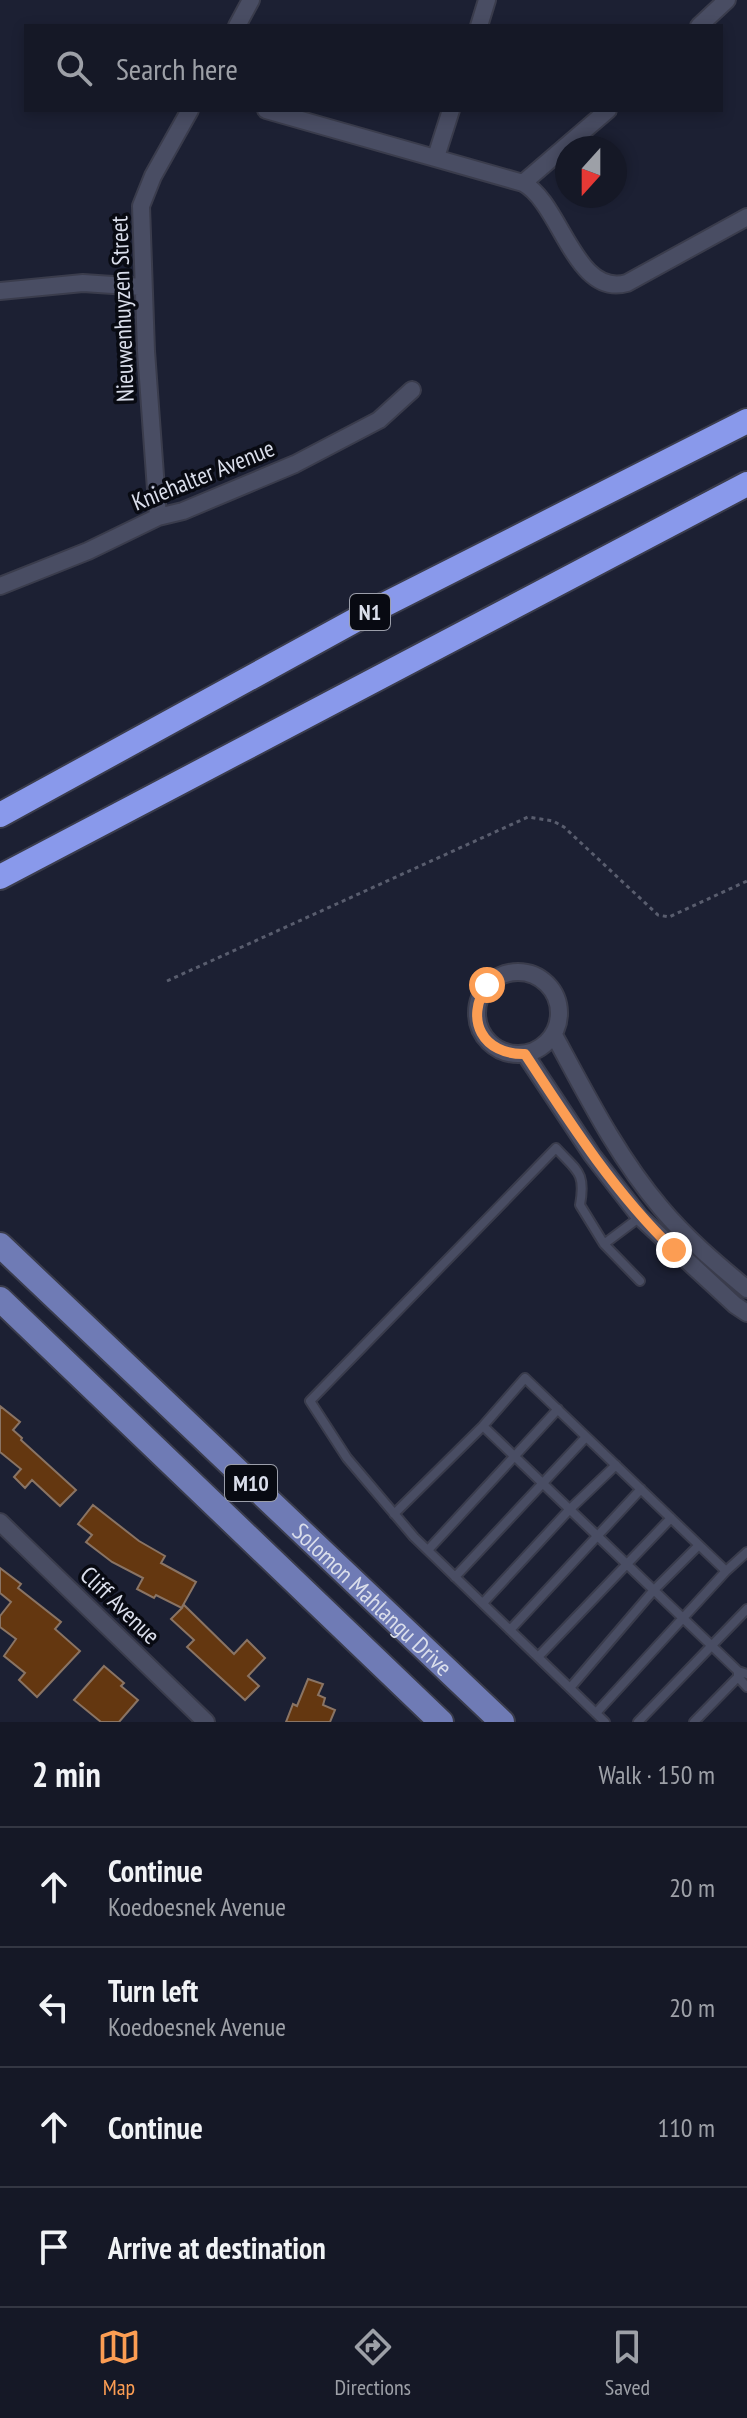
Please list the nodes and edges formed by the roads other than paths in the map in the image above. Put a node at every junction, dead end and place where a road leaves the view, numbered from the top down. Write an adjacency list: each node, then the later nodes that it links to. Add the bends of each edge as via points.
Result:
1 (251, 0): 4 (street)
2 (487, 0): 5 (street)
3 (727, 0): 6 (street)
4 (238, 24)
5 (480, 24)
6 (701, 24)
7 (189, 112): 14 (street, Nieuwenhuyzen Street, via 141,206)
8 (273, 112): 11 (street)
9 (450, 112): 11 (street)
10 (606, 112): 12 (street)
11 (436, 157): 12 (street)
12 (523, 183): 13 (street, via 538,194 587,272 619,285)
13 (747, 217)
14 (143, 287): 15 (street, via 83,283); 19 (street, Nieuwenhuyzen Street)
15 (0, 291)
16 (412, 390): 19 (street, Kniehalter Avenue, via 379,420 295,464)
17 (747, 421): 21 (highway, N1, via 372,611)
18 (747, 484): 22 (highway)
19 (158, 517): 20 (street, Kniehalter Avenue)
20 (0, 586)
21 (0, 815)
22 (0, 877)
23 (554, 1035): 24 (street); 24 (street, via 559,1011 550,987 527,973 498,976 479,997 478,1025 501,1051); 29 (street, via 595,1112 661,1209)
24 (525, 1054): 25 (street)
25 (640, 1217): 26 (lane); 31 (street)
26 (604, 1244): 28 (lane); 40 (lane, via 580,1205 583,1184 578,1172 556,1148 310,1401 347,1458)
27 (0, 1245): 51 (main road, Solomon Mahlangu Drive / M10)
28 (640, 1281)
29 (747, 1289)
30 (0, 1299): 63 (main road, Solomon Mahlangu Drive / M10)
31 (747, 1313)
32 (558, 1409): 33 (lane, via 525,1378); 34 (lane); 35 (lane)
33 (483, 1426): 35 (lane); 40 (lane)
34 (586, 1437): 36 (lane); 37 (lane)
35 (514, 1456): 37 (lane); 45 (lane)
36 (616, 1465): 38 (lane); 39 (lane)
37 (542, 1484): 39 (lane); 49 (lane)
38 (641, 1489): 41 (lane); 43 (lane)
39 (569, 1510): 43 (lane); 52 (lane)
40 (394, 1514): 45 (lane)
41 (671, 1518): 44 (lane); 47 (lane)
42 (0, 1522): 62 (street, Cliff Avenue)
43 (596, 1536): 47 (lane); 55 (lane)
44 (699, 1545): 48 (lane); 50 (lane)
45 (428, 1550): 49 (lane)
46 (747, 1552): 48 (lane)
47 (626, 1565): 50 (lane); 57 (lane)
48 (726, 1571): 54 (lane)
49 (455, 1577): 52 (lane)
50 (653, 1591): 54 (lane); 60 (lane)
51 (365, 1592): 64 (main road, Solomon Mahlangu Drive / M10); 65 (main road)
52 (483, 1603): 55 (lane)
53 (747, 1609): 56 (lane)
54 (682, 1620): 56 (lane); 61 (lane)
55 (510, 1630): 57 (lane)
56 (709, 1646): 58 (lane); 67 (lane)
57 (538, 1657): 60 (lane)
58 (741, 1674): 59 (lane); 68 (lane)
59 (747, 1687)
60 (570, 1688): 61 (lane)
61 (596, 1713): 66 (lane)
62 (202, 1721)
63 (441, 1722)
64 (502, 1722)
65 (520, 1722)
66 (605, 1722)
67 (638, 1722)
68 (694, 1722)

